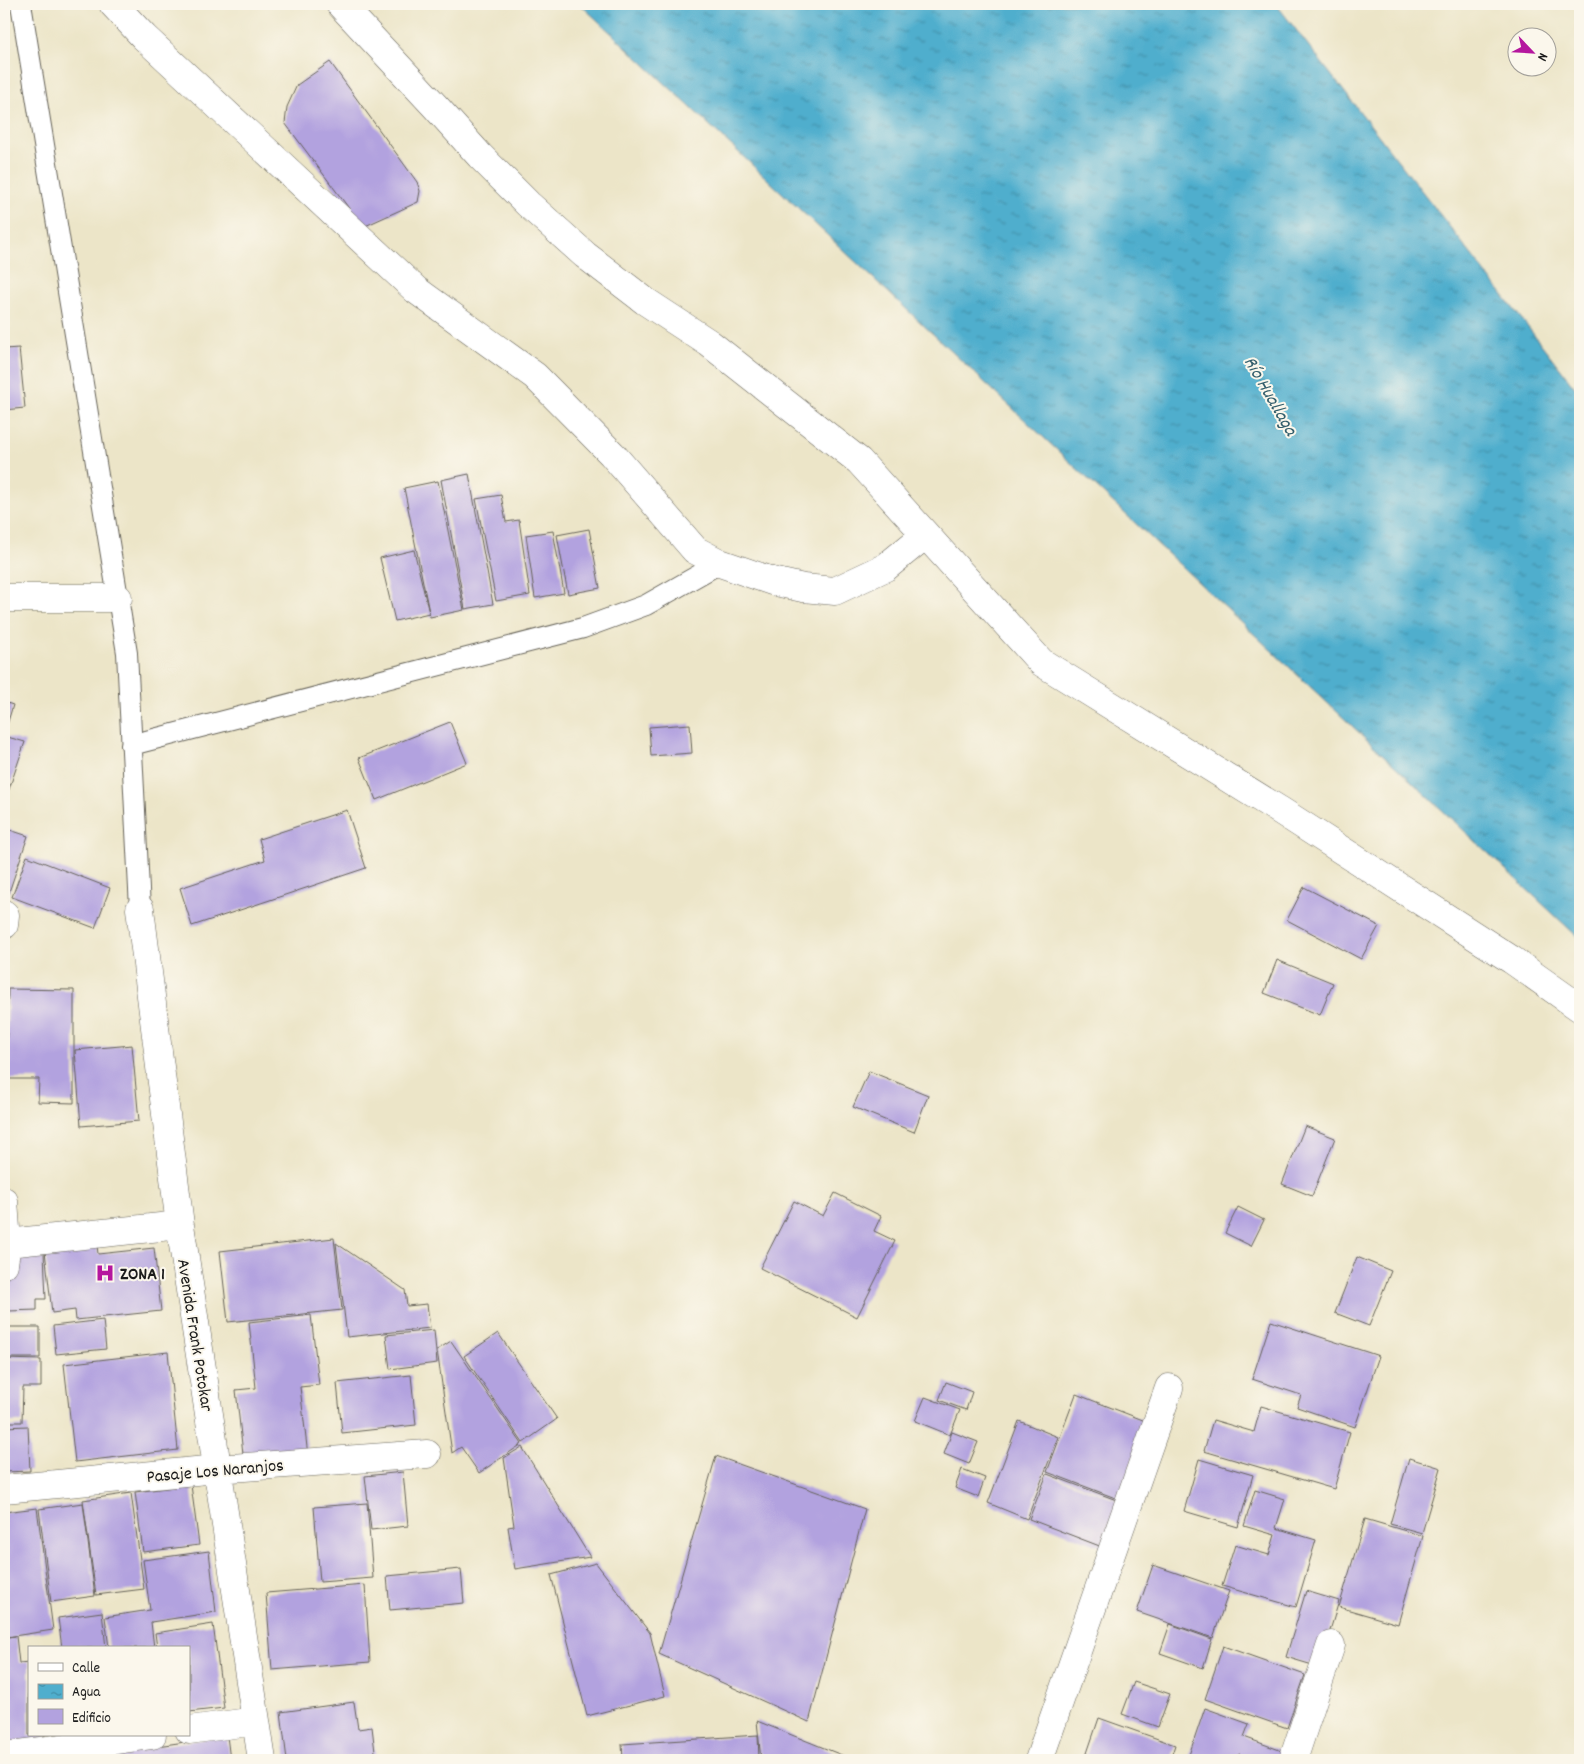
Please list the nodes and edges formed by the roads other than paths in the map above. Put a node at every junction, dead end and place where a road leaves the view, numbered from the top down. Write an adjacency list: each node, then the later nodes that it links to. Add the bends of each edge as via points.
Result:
1 (21, 4): 7 (lane)
2 (112, 4): 5 (street, via 416,290 535,376 612,454 694,550)
3 (340, 4): 4 (street, via 528,204 585,255 708,343 858,461)
4 (925, 535): 5 (street, via 886,567 835,591 772,581); 10 (street, via 1041,662 1280,810 1512,960)
5 (720, 563): 8 (lane, via 646,605 583,628)
6 (4, 598): 7 (street)
7 (118, 598): 8 (lane, via 127,653)
8 (131, 745): 9 (lane)
9 (140, 908): 12 (street, Avenida Frank Potokar)
10 (1580, 1008)
11 (4, 1201): 13 (street)
12 (180, 1225): 13 (street); 16 (street, Avenida Frank Potokar)
13 (5, 1254)
14 (1169, 1388): 24 (street)
15 (427, 1454): 16 (street, Pasaje Los Naranjos)
16 (217, 1469): 17 (street, Pasaje Los Naranjos); 19 (street, Avenida Frank Potokar)
17 (4, 1489)
18 (1331, 1645): 25 (street)
19 (256, 1721): 20 (street); 23 (street, Avenida Frank Potokar)
20 (190, 1730)
21 (145, 1736): 22 (street)
22 (4, 1756)
23 (262, 1760)
24 (1039, 1760)
25 (1294, 1760)

